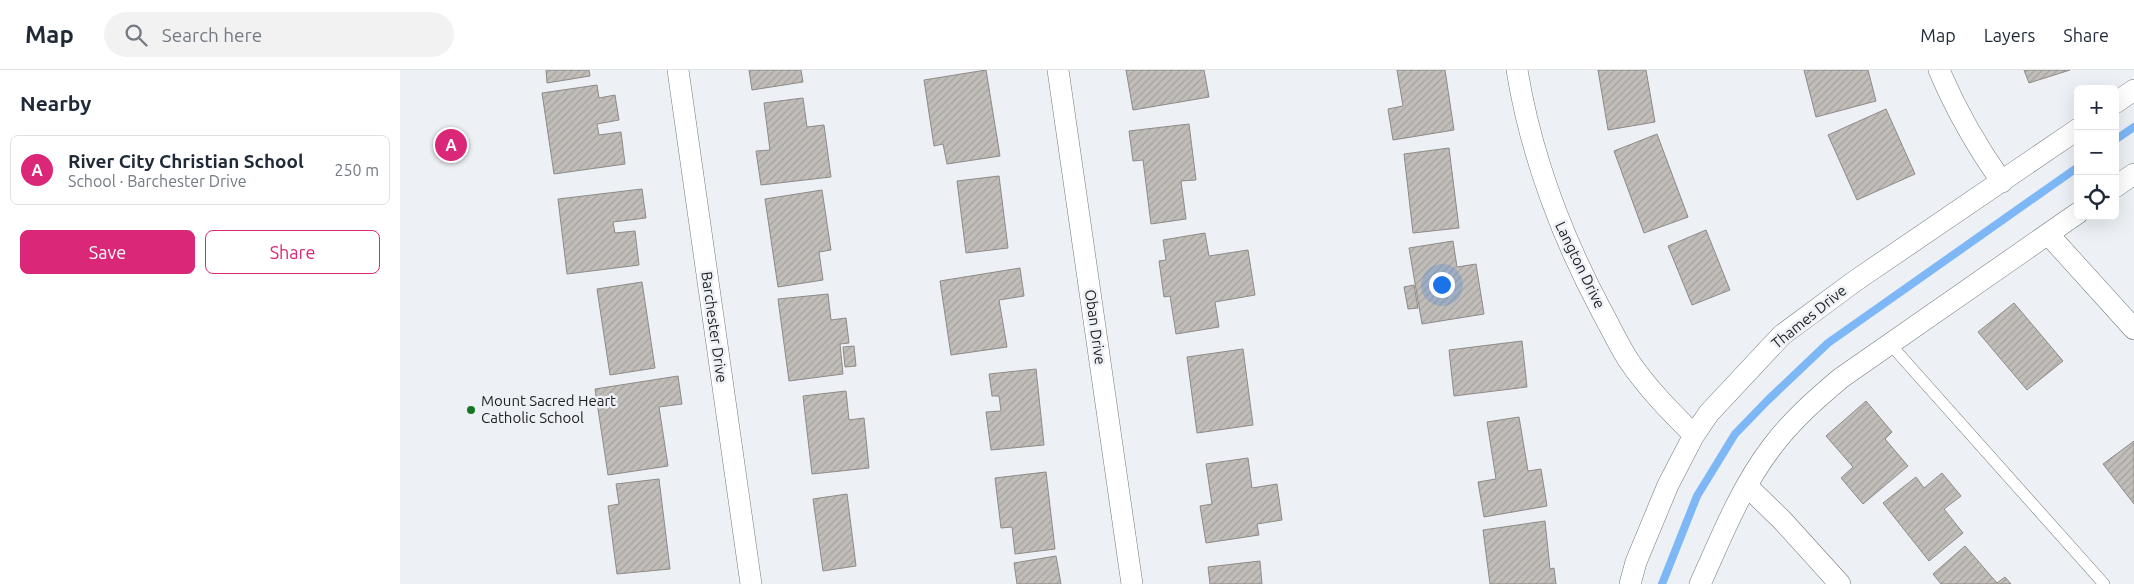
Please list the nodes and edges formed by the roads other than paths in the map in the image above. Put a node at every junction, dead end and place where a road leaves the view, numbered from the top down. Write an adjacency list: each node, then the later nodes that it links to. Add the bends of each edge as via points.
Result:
1 (678, 70): 17 (street, Barchester Drive)
2 (1058, 70): 18 (street, Oban Drive)
3 (1517, 70): 15 (street, Langton Drive, via 1541,174 1565,238 1629,361 1665,406)
4 (1938, 70): 9 (street, via 1982,154)
5 (2134, 90): 6 (street)
6 (2119, 100)
7 (2077, 130): 9 (street, Thames Drive)
8 (2134, 174): 10 (street)
9 (2002, 182): 15 (street, Thames Drive, via 1855,281 1782,335 1708,414)
10 (2119, 184)
11 (2074, 216): 12 (street)
12 (2048, 234): 13 (street); 14 (street)
13 (2134, 329)
14 (1890, 344): 16 (street, via 1806,408 1771,448); 22 (lane)
15 (1694, 435): 19 (street, Thames Drive, via 1668,485)
16 (1748, 486): 20 (street); 21 (street)
17 (751, 584)
18 (1132, 584)
19 (1630, 584)
20 (1700, 584)
21 (1840, 584)
22 (2104, 584)

